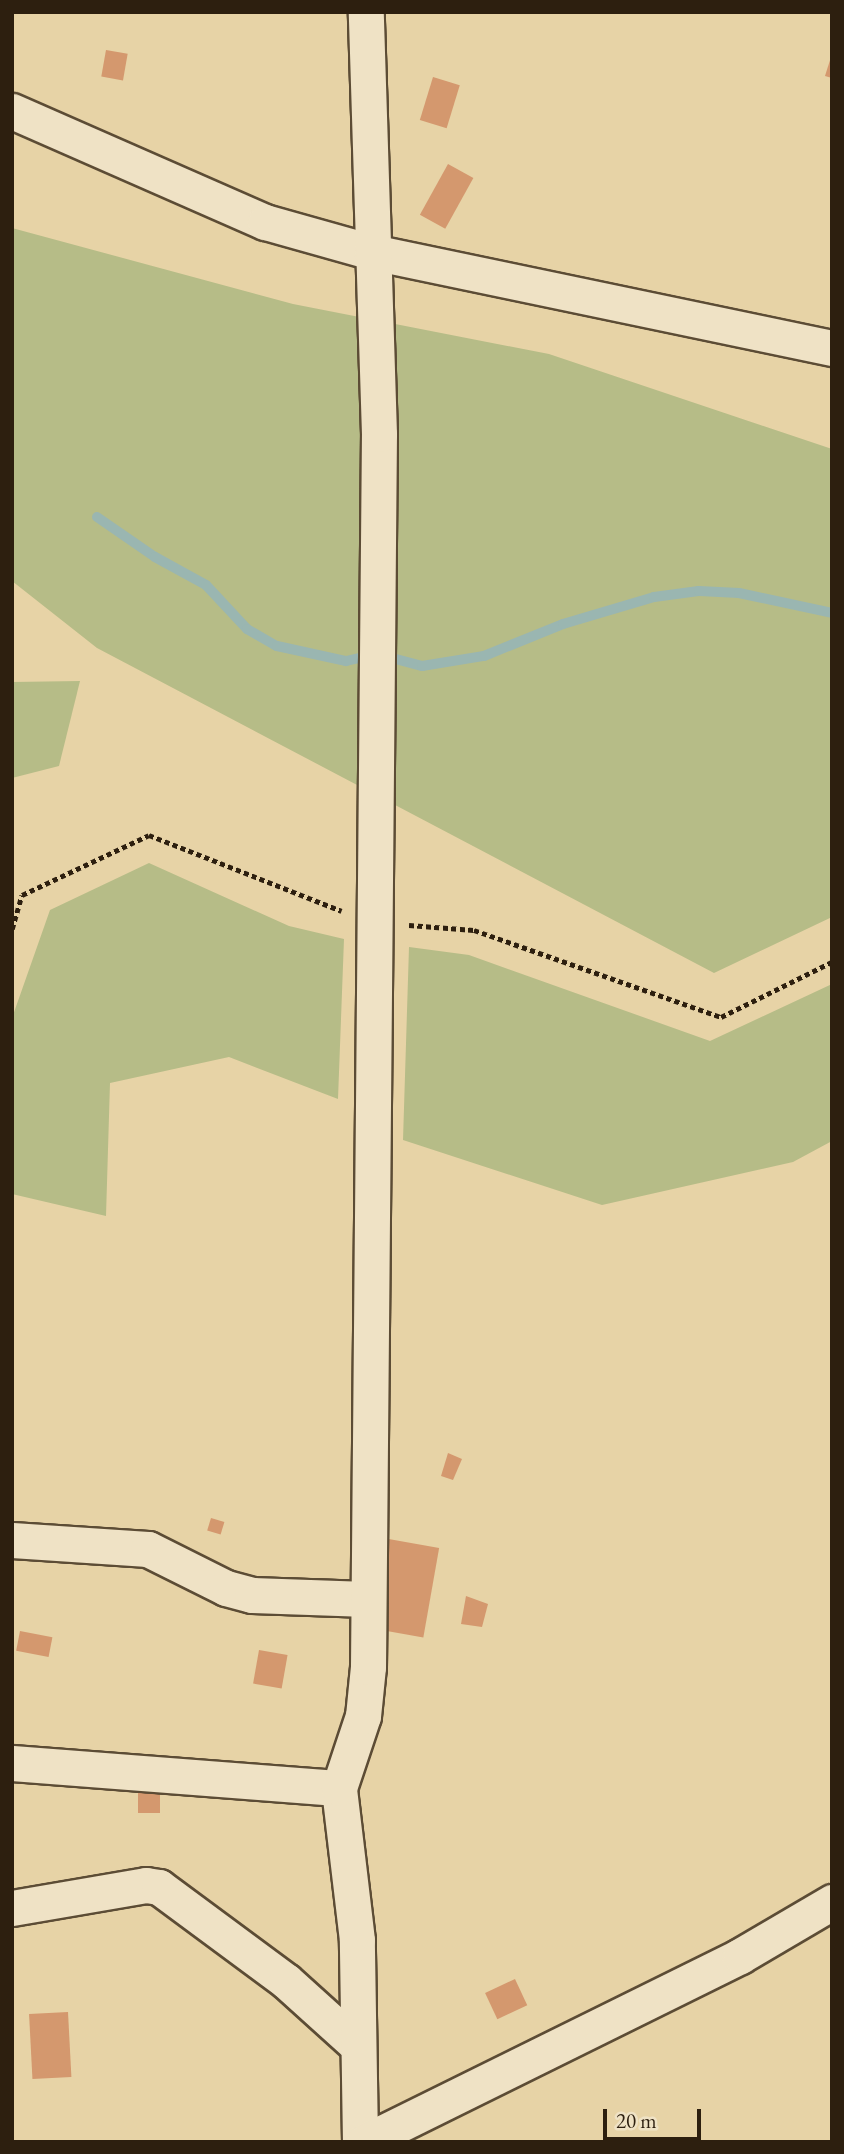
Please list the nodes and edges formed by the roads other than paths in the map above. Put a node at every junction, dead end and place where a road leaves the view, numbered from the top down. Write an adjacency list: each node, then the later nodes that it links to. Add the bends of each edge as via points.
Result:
1 (366, 12): 3 (street)
2 (12, 111): 3 (street, via 265,222)
3 (372, 252): 4 (street); 6 (street, via 379,434)
4 (832, 348)
5 (12, 1540): 6 (street, via 148,1549 226,1588 252,1595)
6 (367, 1599): 8 (street, via 363,1716)
7 (12, 1763): 8 (street)
8 (339, 1788): 11 (street, via 357,1940)
9 (832, 1902): 12 (street, via 740,1956)
10 (12, 1908): 11 (street, via 146,1885 159,1887 256,1956)
11 (358, 2046): 12 (street)
12 (371, 2140)

